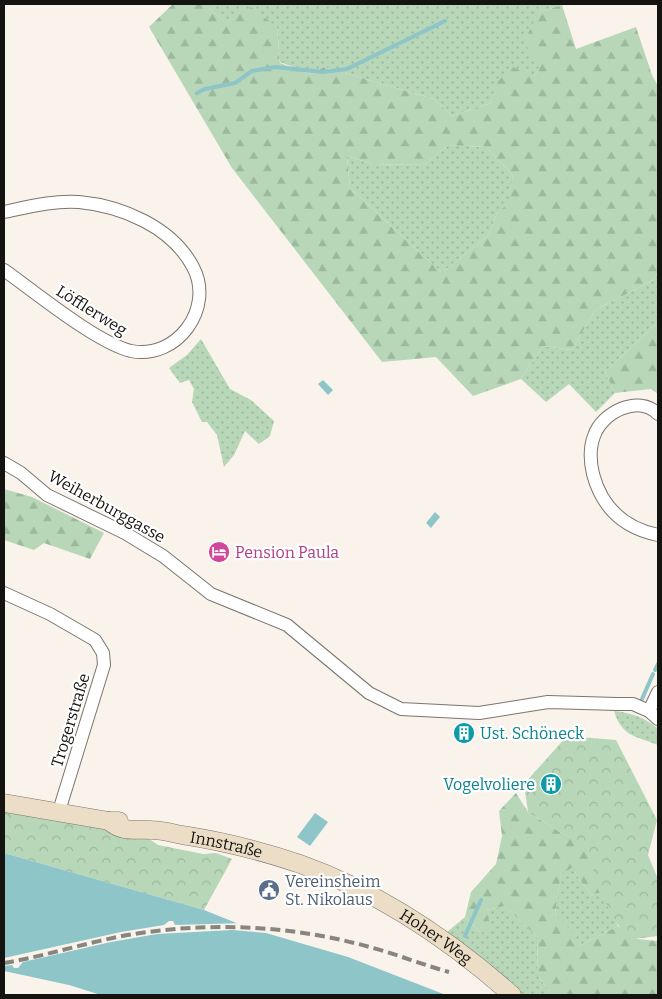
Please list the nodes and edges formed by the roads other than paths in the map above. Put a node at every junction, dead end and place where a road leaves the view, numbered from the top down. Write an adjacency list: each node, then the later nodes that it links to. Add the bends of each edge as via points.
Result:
1 (4, 212): 2 (street, Löfflerweg, via 51,203 78,202 105,206 141,221 172,238 193,266 198,287 197,308 189,327 170,344 157,350 132,351 92,332)
2 (4, 270)
3 (658, 414): 5 (street, via 640,404 617,412 598,428 590,452 596,483 608,507 624,522)
4 (4, 462): 8 (street, Weiherburggasse, via 47,495 163,556 212,594 287,625 369,693 401,709 479,712 548,702 633,704)
5 (658, 535)
6 (4, 593): 10 (street, Trogerstraße, via 95,640 103,653 104,665)
7 (658, 692): 8 (street)
8 (654, 715)
9 (4, 803): 10 (street, Innstraße)
10 (59, 811): 11 (street, Innstraße, via 109,822 130,821 152,830 211,840)
11 (300, 864): 12 (street, Hoher Weg, via 372,895 397,910 426,928)
12 (512, 995)

